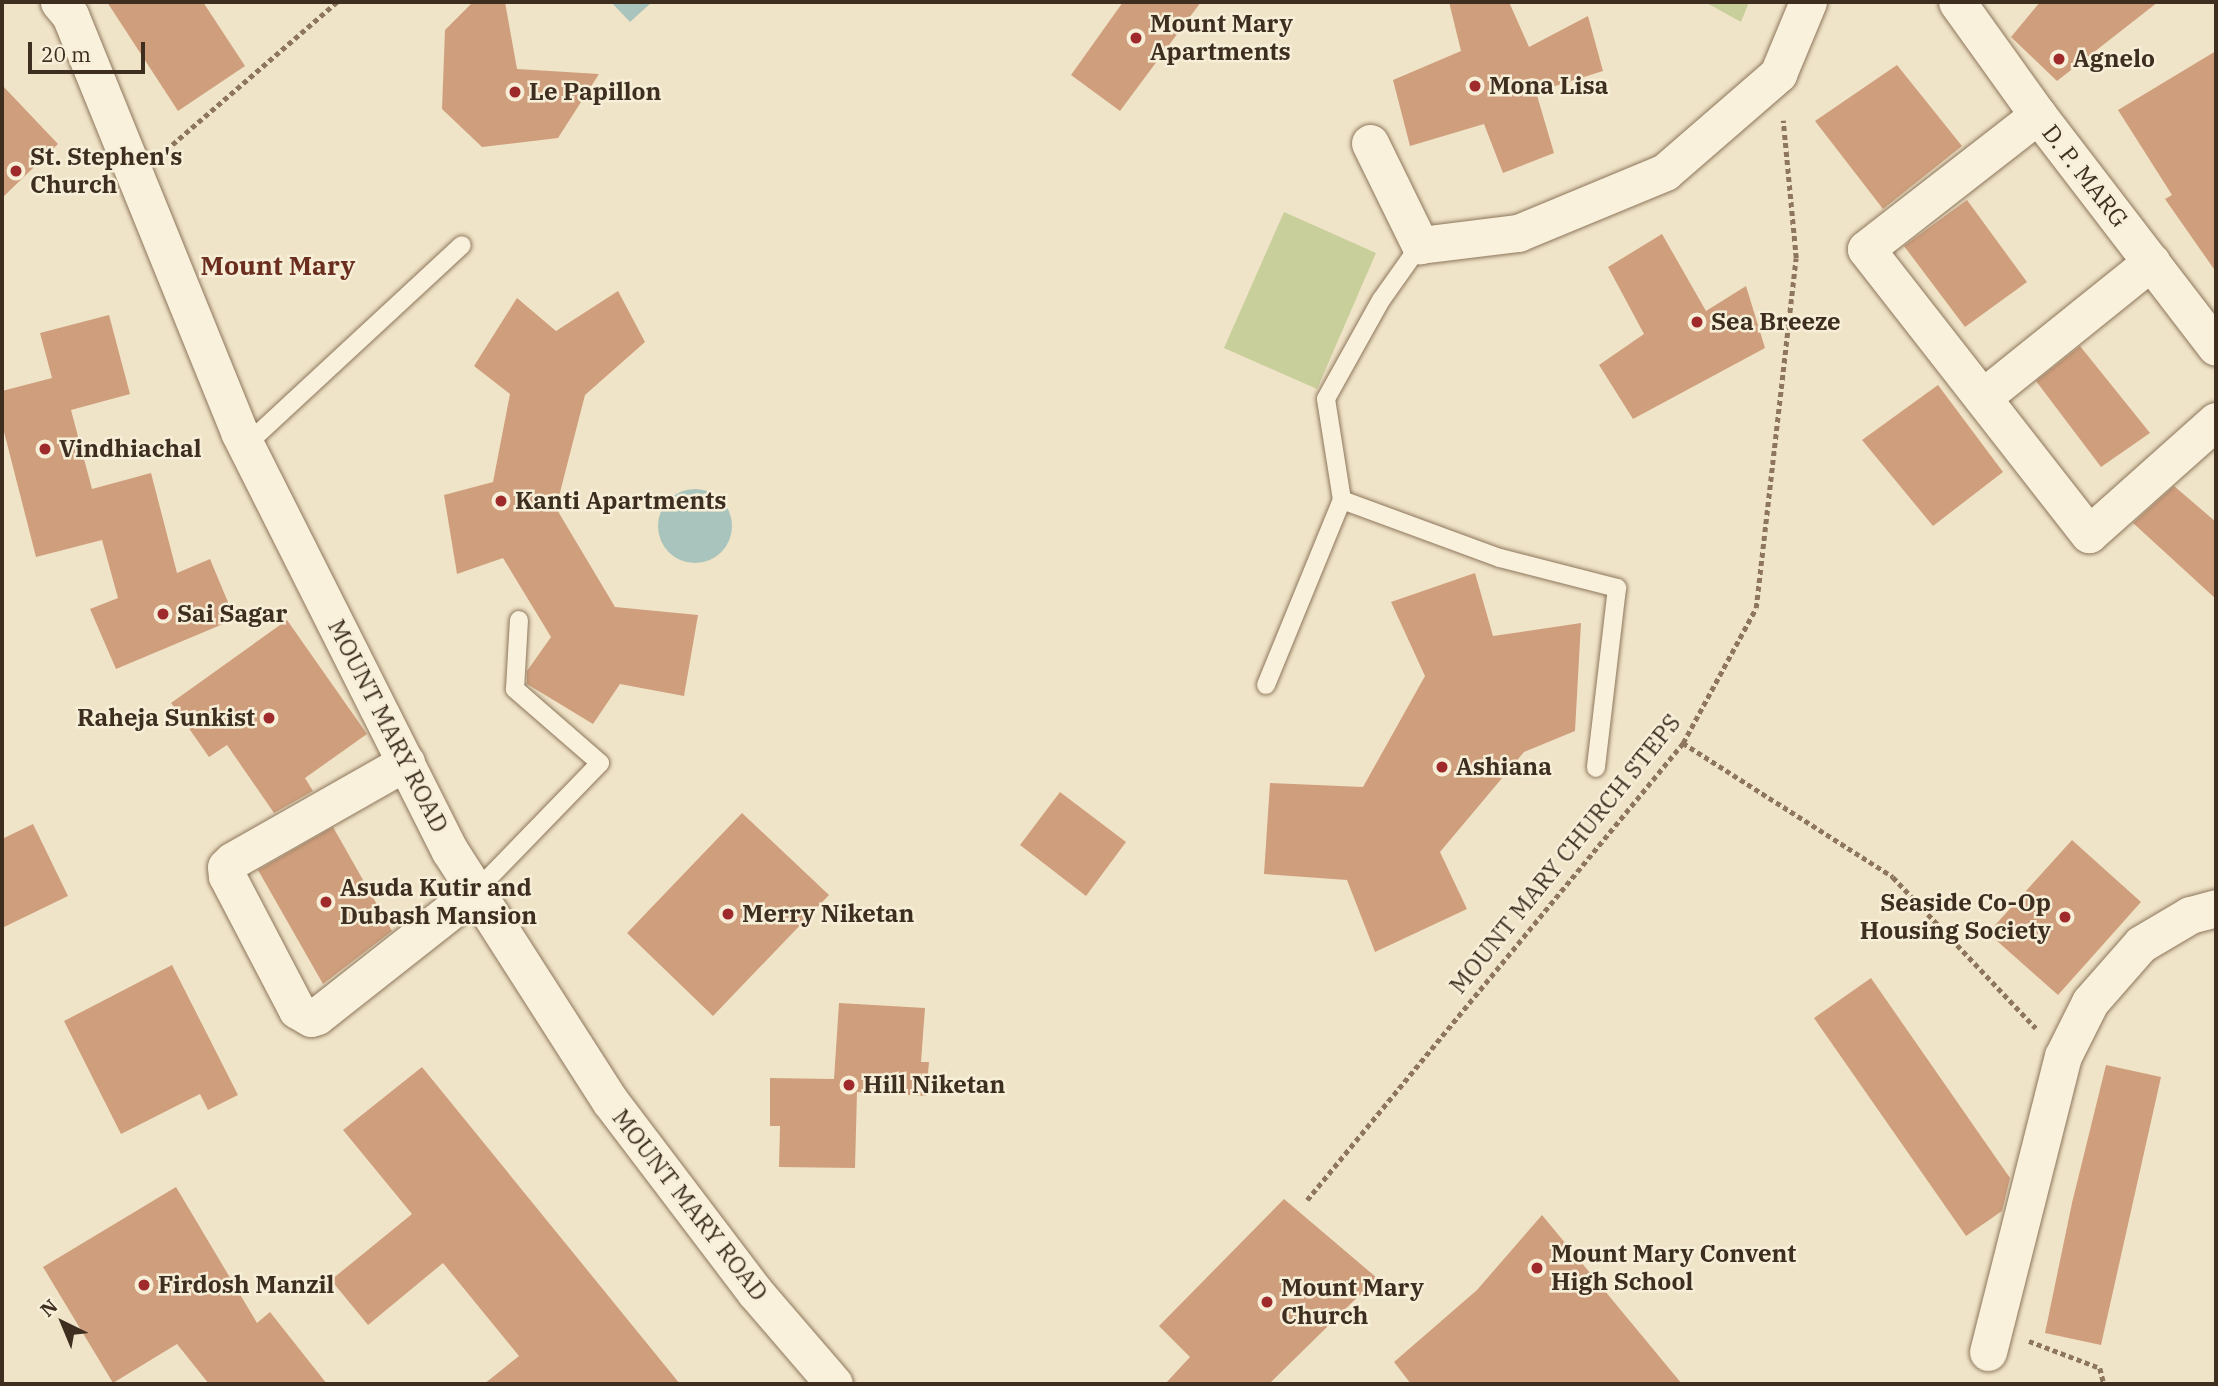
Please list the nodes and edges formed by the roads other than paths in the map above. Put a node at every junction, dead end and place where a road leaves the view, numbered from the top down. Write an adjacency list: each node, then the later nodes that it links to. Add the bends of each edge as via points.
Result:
1 (59, 2): 12 (street, MOUNT MARY ROAD, via 70,15)
2 (1808, 2): 7 (street, via 1778,74 1665,172 1518,233)
3 (1957, 2): 4 (street, D. P. MARG)
4 (2038, 115): 8 (street, D. P. MARG); 10 (street, via 1866,249)
5 (1370, 143): 7 (street)
6 (462, 245): 12 (lane)
7 (1420, 245): 13 (lane, via 1381,300 1326,399)
8 (2151, 262): 9 (street, D. P. MARG); 10 (street)
9 (2216, 347)
10 (1983, 397): 11 (street, via 2089,534)
11 (2216, 421)
12 (246, 445): 16 (street, MOUNT MARY ROAD)
13 (1342, 500): 15 (lane); 17 (lane, via 1500,558 1617,588)
14 (519, 620): 18 (lane, via 515,689 600,763)
15 (1266, 685)
16 (406, 762): 18 (street, MOUNT MARY ROAD, via 450,851); 18 (street, via 226,867 297,1010 311,1018 317,1016)
17 (1596, 768)
18 (476, 891): 21 (street, MOUNT MARY ROAD, via 610,1101 755,1292)
19 (2216, 908): 20 (street, via 2190,915 2141,944 2090,1002 2063,1056)
20 (1991, 1340)
21 (834, 1384)

